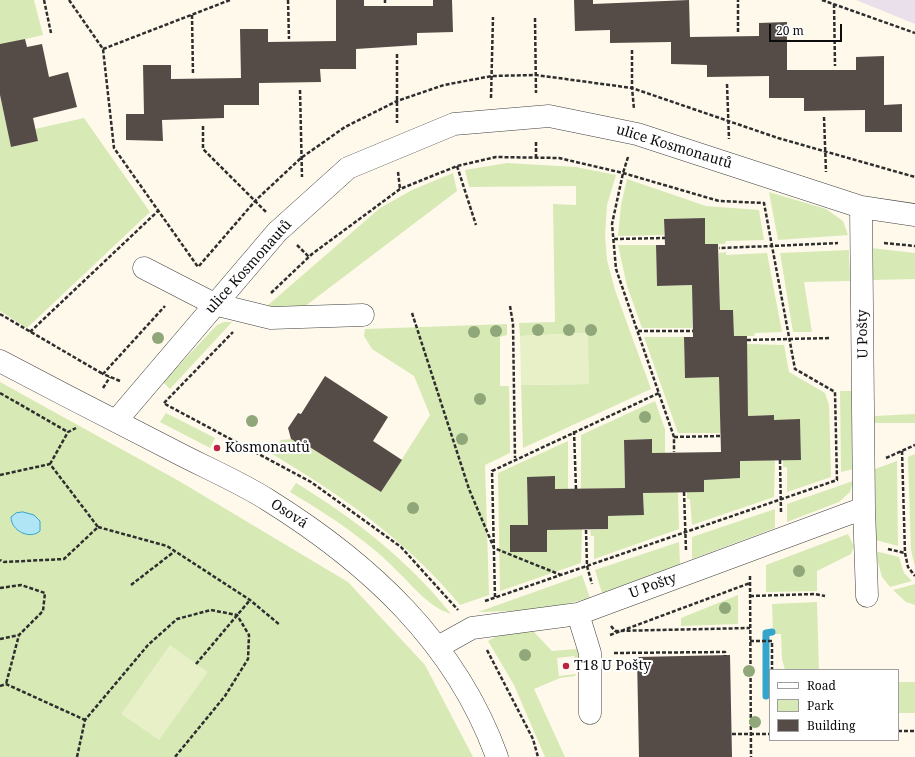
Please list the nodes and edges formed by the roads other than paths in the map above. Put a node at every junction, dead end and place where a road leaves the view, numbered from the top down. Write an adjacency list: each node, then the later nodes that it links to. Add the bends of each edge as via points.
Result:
1 (861, 207): 2 (street, ulice Kosmonautů); 4 (street, ulice Kosmonautů, via 637,134 549,116 454,124 348,168 281,228); 8 (street, U Pošty)
2 (915, 215)
3 (144, 268): 4 (street)
4 (214, 304): 5 (street, via 271,318); 7 (street, ulice Kosmonautů)
5 (363, 315)
6 (0, 361): 7 (street, Osová)
7 (116, 421): 11 (street, Osová, via 267,499 331,542 386,589)
8 (864, 508): 9 (street, U Pošty); 10 (street, U Pošty)
9 (867, 596)
10 (578, 614): 11 (street, U Pošty, via 472,628); 12 (street, via 597,653)
11 (438, 647): 13 (street, Osová, via 468,691)
12 (590, 713)
13 (497, 757)

